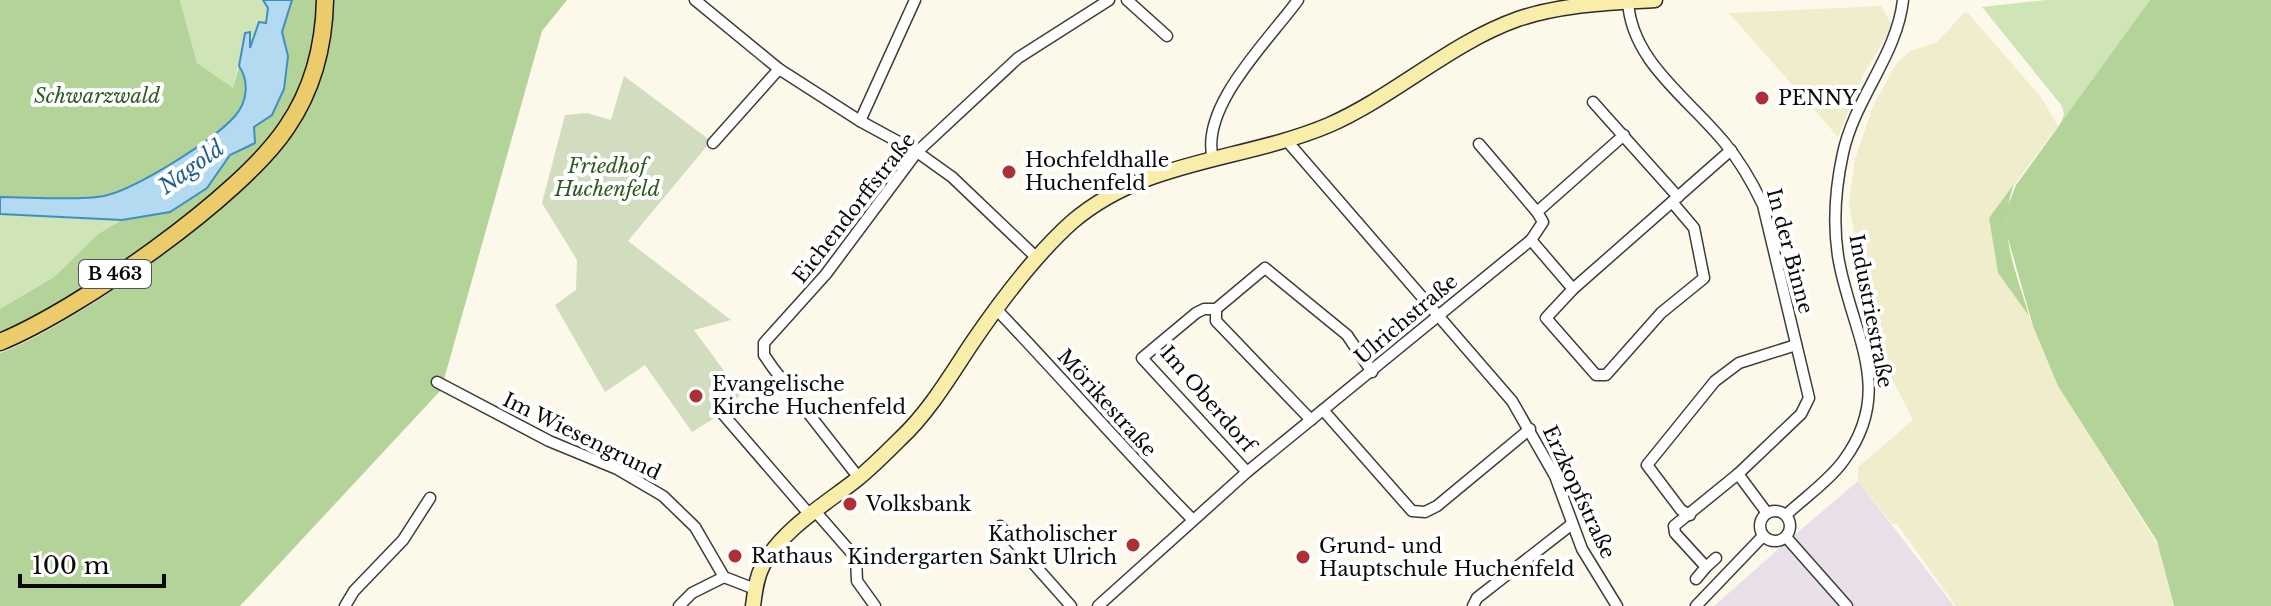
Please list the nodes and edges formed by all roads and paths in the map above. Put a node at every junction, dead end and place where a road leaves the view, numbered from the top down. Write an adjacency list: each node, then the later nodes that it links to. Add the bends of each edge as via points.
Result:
1 (325, 0): 30 (main road, B 463, via 309,87 266,154 153,248 49,317)
2 (695, 0): 12 (street)
3 (915, 0): 14 (street)
4 (1109, 0): 20 (street, Eichendorffstraße, via 1018,58)
5 (1127, 0): 11 (street)
6 (1298, 0): 21 (street, via 1232,87 1212,133)
7 (1655, 0): 9 (main road)
8 (1903, 0): 45 (street, Industriestraße, via 1898,32 1857,108 1843,152 1836,207 1838,256 1862,341 1870,406 1843,461)
9 (1628, 1): 10 (main road); 19 (street, In der Binne, via 1629,25 1638,48)
10 (1586, 3): 16 (main road, via 1486,33 1367,104)
11 (1167, 36)
12 (779, 69): 14 (street); 17 (street)
13 (1593, 102): 15 (street)
14 (860, 121): 20 (street)
15 (1624, 135): 22 (street); 23 (street)
16 (1287, 141): 21 (main road); 29 (street, Erzkopfstraße)
17 (713, 143)
18 (1479, 144): 23 (street)
19 (1731, 150): 22 (street); 31 (street, In der Binne, via 1763,205)
20 (917, 152): 25 (street, via 952,177); 40 (street, Eichendorffstraße, via 826,274 764,343 764,355 773,368)
21 (1213, 159): 25 (main road, via 1127,185 1070,224)
22 (1675, 199): 26 (street); 26 (street, via 1694,228 1704,278 1661,313 1606,375 1596,375 1546,318)
23 (1537, 212): 24 (street, via 1543,222)
24 (1531, 240): 26 (street); 29 (street, Ulrichstraße)
25 (1038, 259): 28 (main road)
26 (1573, 289)
27 (1216, 309): 32 (street, Im Oberdorf, via 1265,268 1347,335); 36 (street, via 1216,321); 38 (street, Im Oberdorf, via 1196,313 1142,358)
28 (997, 310): 40 (main road, via 904,436); 46 (street, Mörikestraße)
29 (1436, 315): 32 (street, Ulrichstraße); 37 (street, Erzkopfstraße)
30 (0, 342)
31 (1796, 345): 39 (street, In der Binne, via 1808,407); 44 (street, via 1739,363 1715,381 1647,465)
32 (1372, 372): 34 (street, Ulrichstraße)
33 (437, 382): 53 (street, Im Wiesengrund, via 663,496 695,527)
34 (1323, 410): 36 (street, Ulrichstraße); 37 (street, via 1412,511 1437,506)
35 (722, 413): 42 (street)
36 (1311, 420): 38 (street, Ulrichstraße)
37 (1530, 429): 47 (street, Erzkopfstraße)
38 (1247, 472): 46 (street, Ulrichstraße)
39 (1738, 474): 43 (street); 44 (street)
40 (859, 478): 42 (main road)
41 (430, 498): 56 (street, via 403,540)
42 (813, 513): 55 (main road, via 763,565); 59 (street, via 856,558 857,581)
43 (1767, 513): 45 (street); 49 (street, via 1760,522)
44 (1690, 515): 52 (street, via 1674,526 1675,533)
45 (1786, 515): 50 (street)
46 (1192, 519): 61 (street, Ulrichstraße)
47 (1572, 524): 62 (street); 63 (street, Erzkopfstraße)
48 (1000, 526): 60 (street)
49 (1763, 536): 50 (street, via 1777,542); 64 (street)
50 (1786, 537): 65 (street)
51 (1716, 558): 52 (street)
52 (1706, 567): 54 (street)
53 (724, 577): 55 (street); 57 (street)
54 (1696, 579)
55 (755, 589): 58 (main road)
56 (345, 606)
57 (679, 606)
58 (753, 606)
59 (875, 606)
60 (1071, 606)
61 (1098, 606)
62 (1473, 606)
63 (1617, 606)
64 (1696, 606)
65 (1847, 606)

